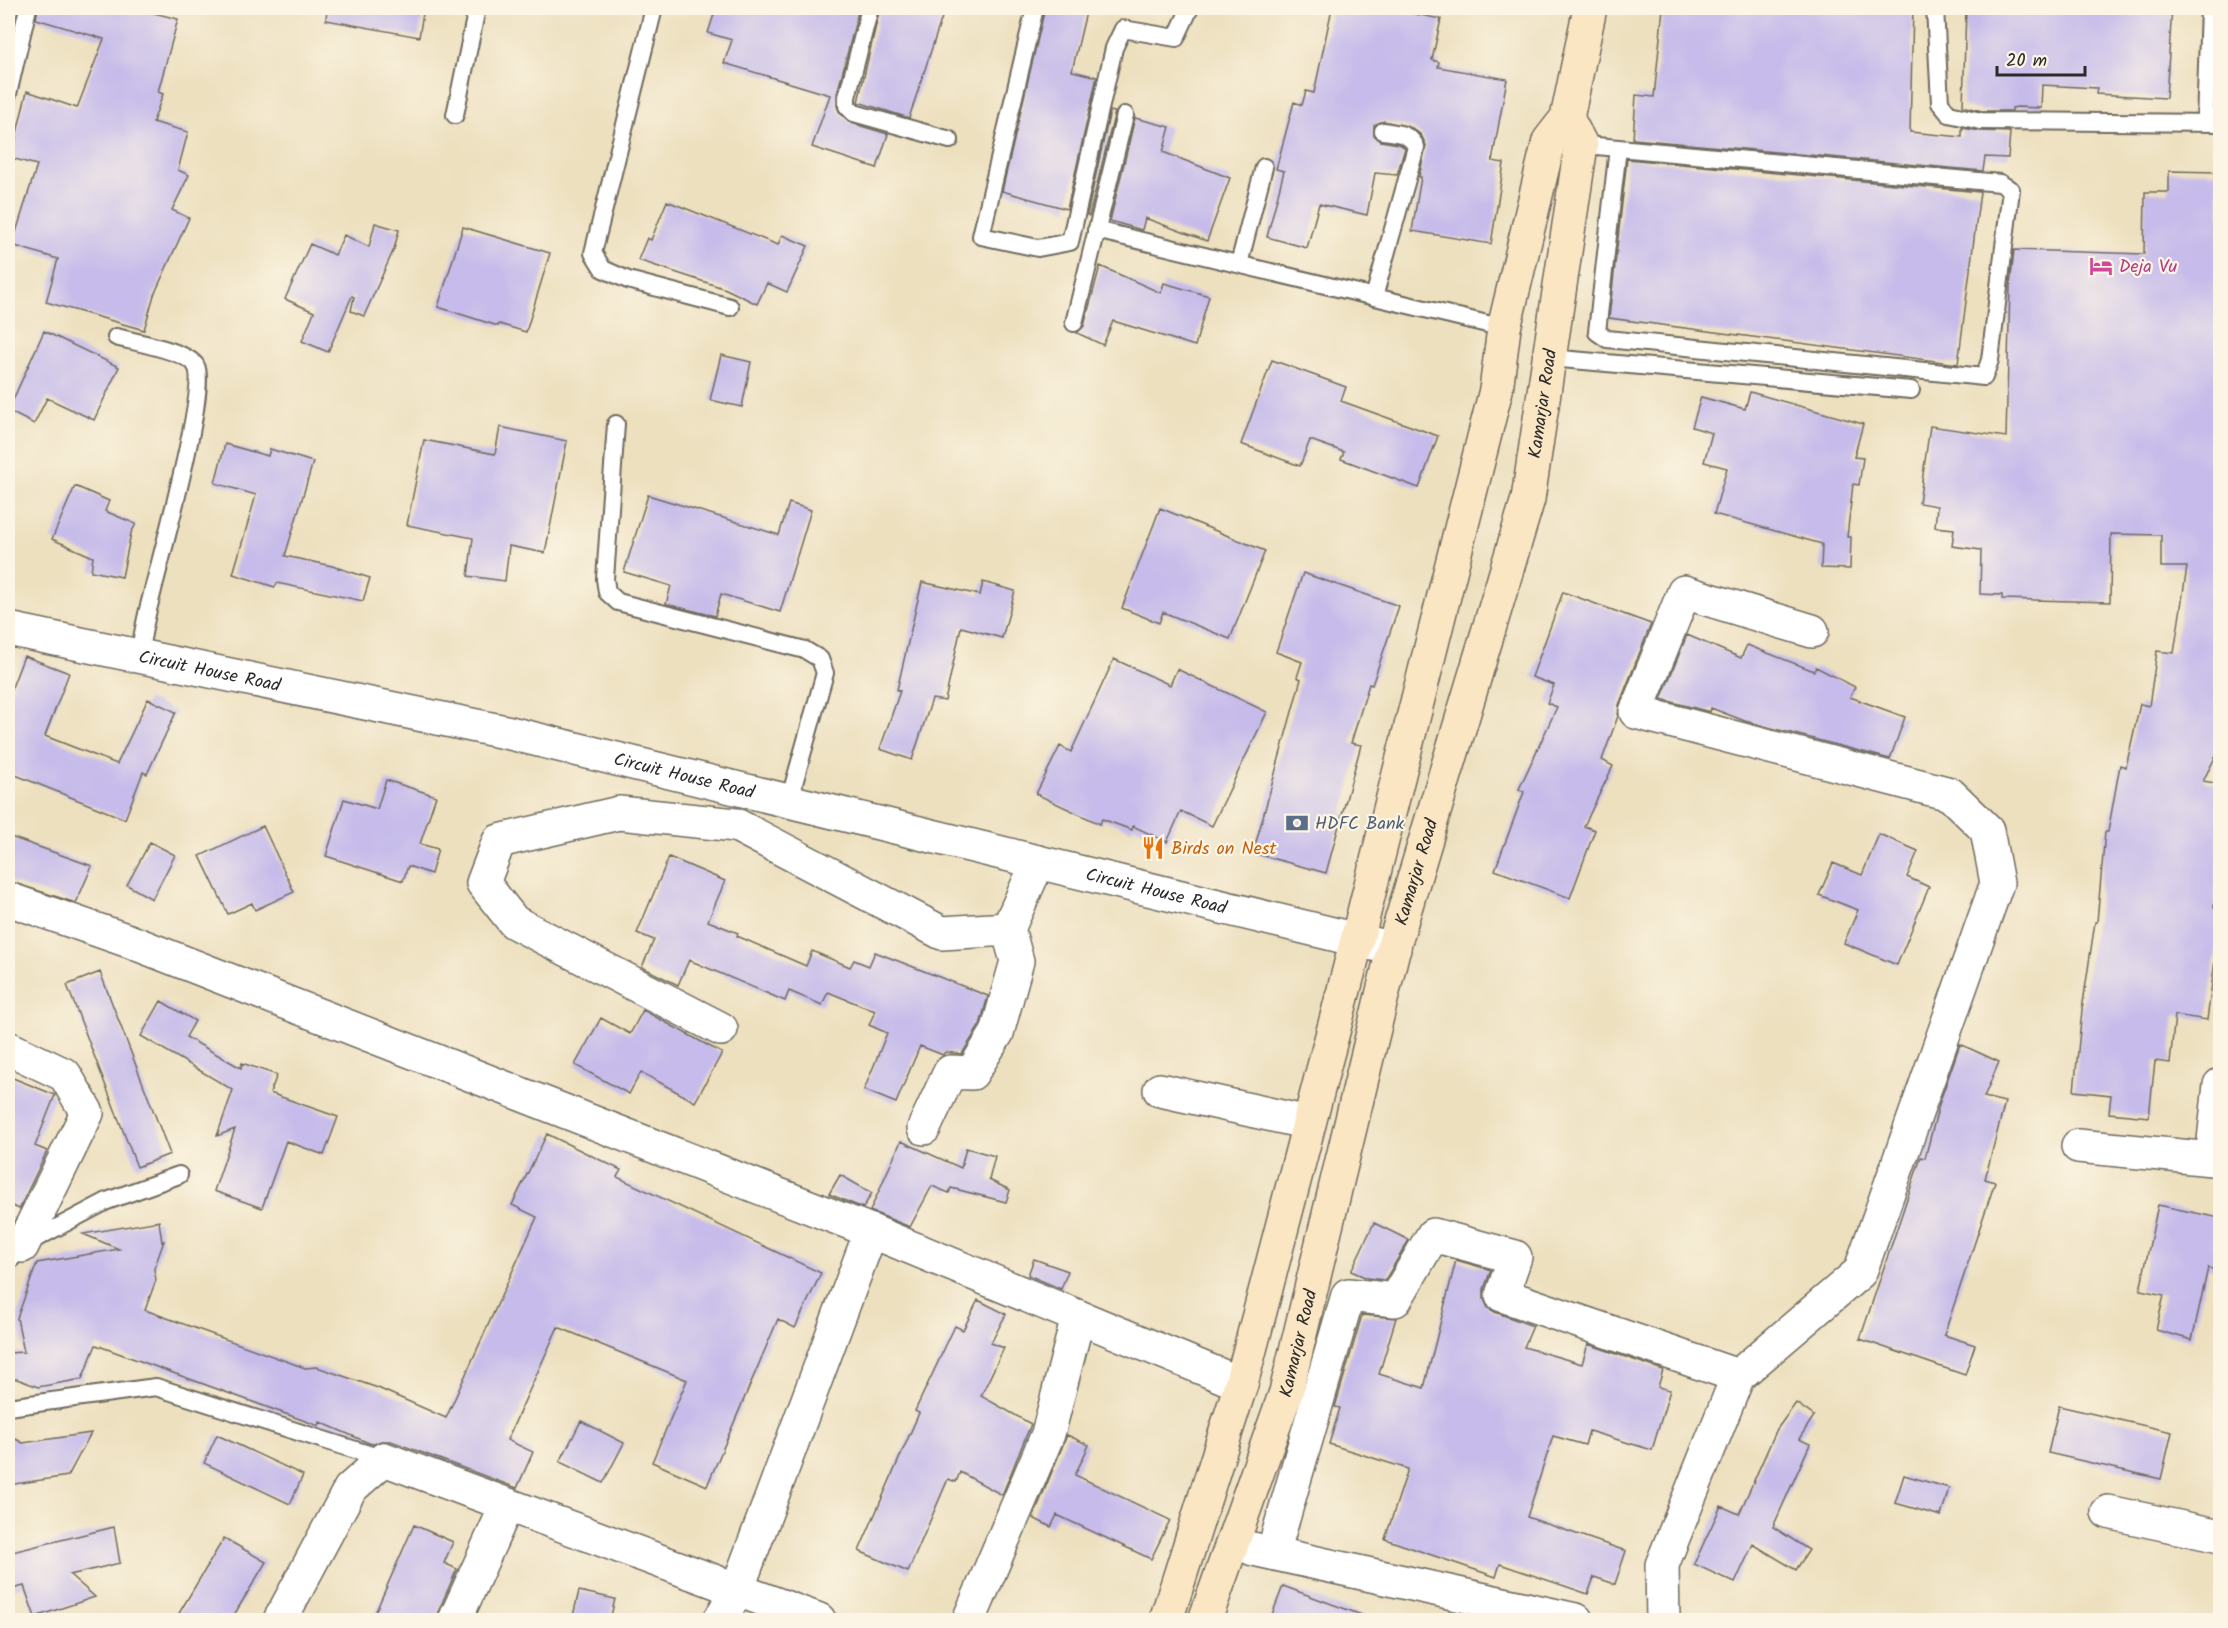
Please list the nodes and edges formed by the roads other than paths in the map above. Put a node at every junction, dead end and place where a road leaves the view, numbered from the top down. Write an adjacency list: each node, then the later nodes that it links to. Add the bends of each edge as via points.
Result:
1 (28, 8): 10 (lane)
2 (477, 8): 11 (lane)
3 (654, 8): 22 (lane, via 593,253 603,269 628,280)
4 (870, 8): 16 (lane, via 847,106 854,113)
5 (1035, 8): 6 (lane, via 981,236 1038,248 1070,242 1114,48 1123,30 1176,38)
6 (1190, 8)
7 (1590, 8): 15 (main road)
8 (1935, 8): 13 (lane, via 1940,103 1949,114 1981,121)
9 (2209, 8): 13 (lane)
10 (8, 95)
11 (455, 115)
12 (1125, 115): 19 (lane)
13 (2213, 123)
14 (1383, 131): 21 (lane, via 1407,136 1416,147)
15 (1566, 134): 17 (lane); 24 (main road); 26 (main road, Kamarjar Road)
16 (950, 140)
17 (1618, 148): 17 (lane, via 2000,183 2011,190 1990,360 1984,376 1608,339 1596,332)
18 (1263, 167): 20 (lane)
19 (1096, 230): 20 (lane); 23 (lane)
20 (1239, 264): 21 (lane)
21 (1374, 297): 24 (lane)
22 (730, 307)
23 (1074, 323)
24 (1504, 328): 36 (main road, via 1496,390)
25 (116, 337): 31 (lane, via 184,356 196,365 200,378 190,440)
26 (1550, 358): 27 (lane); 37 (main road, Kamarjar Road, via 1528,499)
27 (1911, 390)
28 (616, 424): 32 (lane, via 604,579 608,592 618,602 805,650 820,659 825,673)
29 (8, 629): 31 (street, Circuit House Road)
30 (1812, 631): 50 (street, via 1684,592 1636,712 1950,794 1987,830 1997,883 1860,1272)
31 (139, 656): 32 (street, Circuit House Road, via 510,733)
32 (789, 801): 33 (street, Circuit House Road)
33 (1038, 862): 35 (street); 36 (street, Circuit House Road)
34 (8, 899): 47 (street, via 129,941)
35 (1008, 929): 38 (street, via 942,933 736,825 619,813 499,841 483,883 514,922); 43 (street, via 1017,961 997,1033 972,1073 950,1072)
36 (1357, 940): 37 (street, Circuit House Road); 42 (main road)
37 (1394, 949): 57 (main road, Kamarjar Road, via 1286,1392)
38 (721, 1029)
39 (8, 1048): 48 (street, via 65,1075 87,1113)
40 (2220, 1086): 45 (street)
41 (1160, 1090): 42 (street)
42 (1309, 1123): 51 (main road)
43 (924, 1128)
44 (2078, 1146): 45 (street)
45 (2216, 1160)
46 (179, 1175): 48 (lane, via 107,1201)
47 (871, 1231): 49 (street); 59 (street)
48 (15, 1254)
49 (1078, 1317): 51 (street); 64 (street, via 1048,1434)
50 (1738, 1376): 58 (street, via 1502,1294 1515,1257 1433,1235 1395,1299 1348,1295); 68 (street, via 1662,1565)
51 (1241, 1384): 65 (main road)
52 (8, 1407): 53 (lane, via 156,1387)
53 (384, 1459): 54 (street); 61 (street, via 350,1489)
54 (507, 1505): 59 (street); 60 (street)
55 (2108, 1512): 56 (street)
56 (2220, 1536)
57 (1232, 1544): 58 (street); 66 (main road, Kamarjar Road)
58 (1273, 1553): 67 (street)
59 (737, 1590): 62 (street); 63 (street)
60 (466, 1617)
61 (280, 1620)
62 (720, 1620)
63 (819, 1620)
64 (969, 1620)
65 (1166, 1620)
66 (1205, 1620)
67 (1576, 1620)
68 (1663, 1620)

